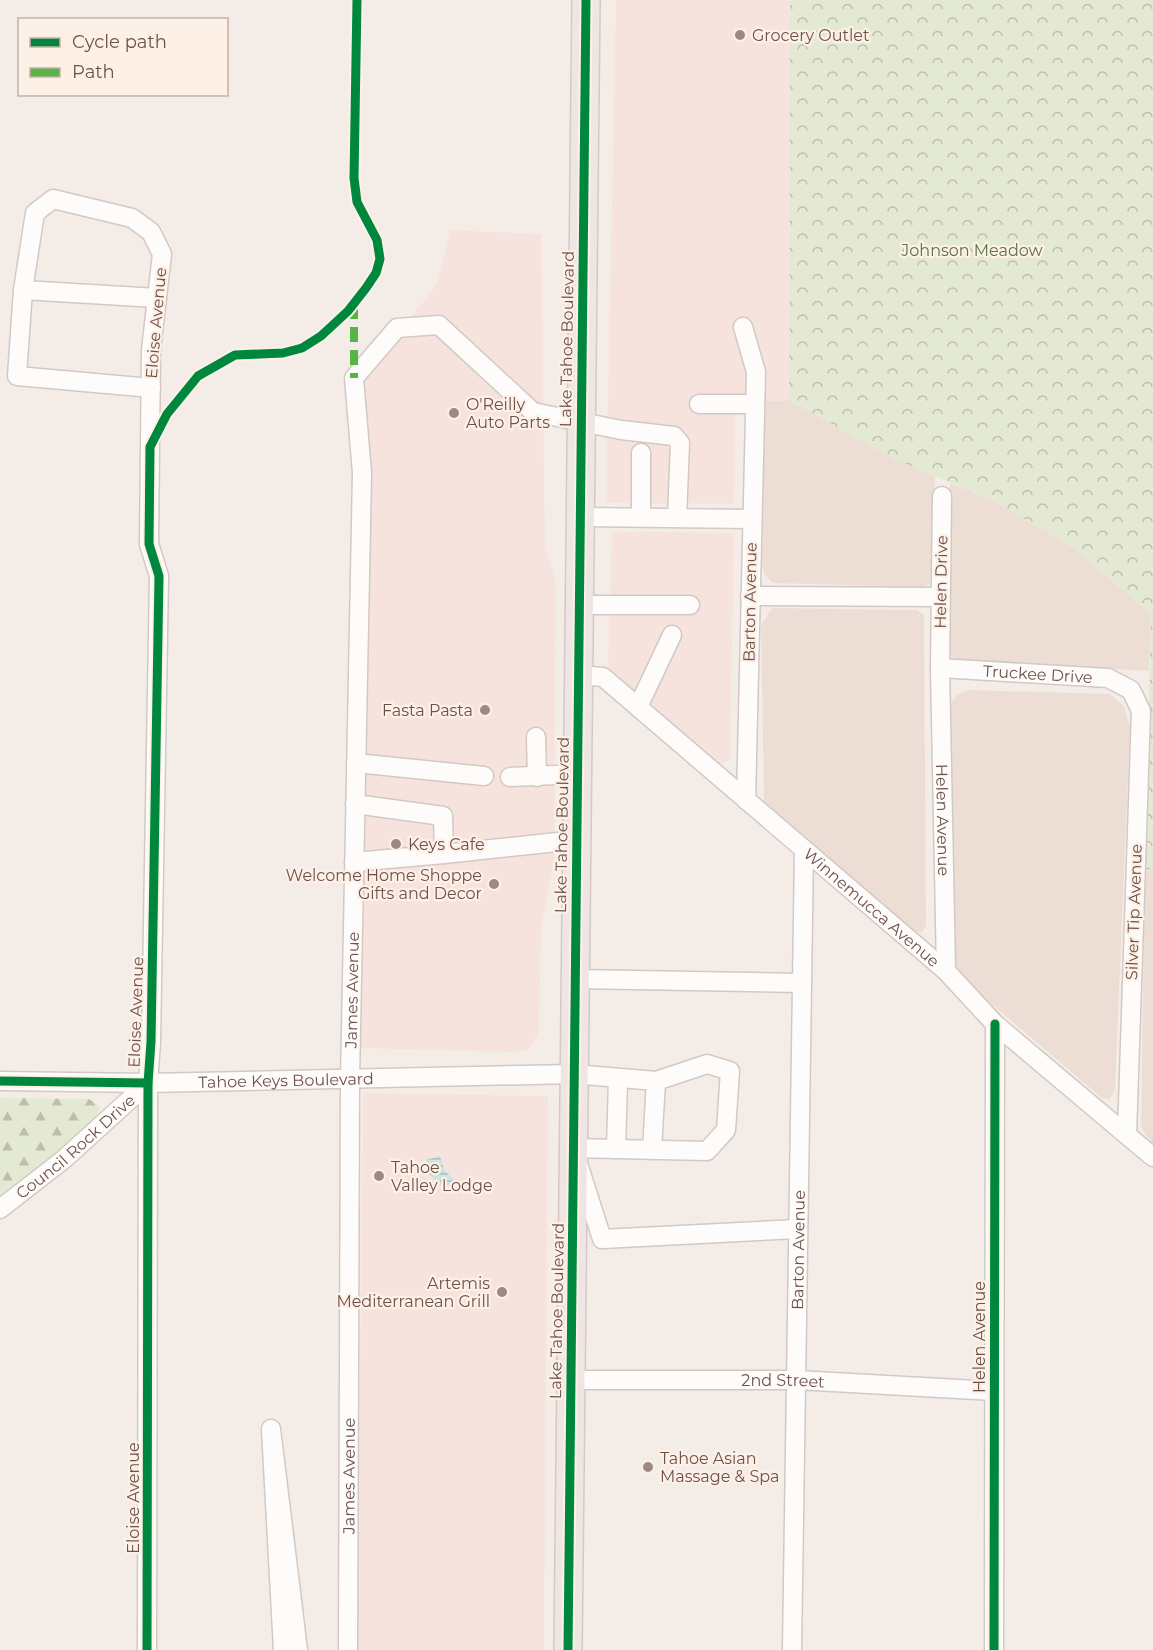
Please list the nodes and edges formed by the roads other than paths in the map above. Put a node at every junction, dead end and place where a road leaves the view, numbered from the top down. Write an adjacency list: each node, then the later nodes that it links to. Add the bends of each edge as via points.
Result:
1 (586, 0): 8 (highway, Lake Tahoe Boulevard)
2 (23, 290): 3 (street); 3 (street, Eloise Avenue, via 35,213 53,199 132,218 151,232 162,254); 5 (street, via 17,376)
3 (157, 298): 5 (street, Eloise Avenue)
4 (742, 327): 7 (street, Barton Avenue, via 756,372)
5 (151, 388): 45 (street, Eloise Avenue, via 150,544 159,576 152,1042)
6 (699, 404): 7 (street)
7 (755, 404): 14 (street, Barton Avenue)
8 (581, 421): 11 (highway, Lake Tahoe Boulevard); 13 (street, James Avenue, via 674,436 680,443); 25 (street, James Avenue, via 533,412 439,325 397,328 354,378 362,473)
9 (641, 453): 12 (street)
10 (942, 496): 16 (street, Helen Drive)
11 (581, 517): 12 (street); 17 (highway, Lake Tahoe Boulevard)
12 (641, 517): 13 (street)
13 (677, 518): 14 (street)
14 (751, 519): 15 (street, Barton Avenue)
15 (750, 597): 16 (street); 30 (street, Barton Avenue)
16 (940, 597): 20 (street, Helen Drive)
17 (580, 605): 18 (street); 21 (highway, Lake Tahoe Boulevard)
18 (690, 605)
19 (672, 635): 23 (street)
20 (940, 668): 22 (street, Truckee Drive, via 1108,678); 36 (street, Helen Avenue)
21 (579, 675): 23 (street, Winnemucca Avenue, via 603,677); 26 (highway, Lake Tahoe Boulevard)
22 (1131, 690): 46 (street, Silver Tip Avenue, via 1141,711)
23 (638, 707): 30 (street, Winnemucca Avenue)
24 (536, 737): 29 (street)
25 (356, 763): 27 (street); 31 (street, James Avenue)
26 (577, 774): 29 (street); 32 (highway, Lake Tahoe Boulevard)
27 (484, 776)
28 (510, 777): 29 (street)
29 (537, 777)
30 (746, 800): 33 (street, Winnemucca Avenue)
31 (355, 804): 34 (street, via 443,816); 35 (street, James Avenue)
32 (576, 840): 34 (street); 37 (highway, Lake Tahoe Boulevard)
33 (804, 851): 36 (street, Winnemucca Avenue); 38 (street, Barton Avenue)
34 (444, 854): 35 (street)
35 (354, 862): 42 (street, James Avenue)
36 (946, 971): 39 (street, Winnemucca Avenue)
37 (575, 979): 38 (street); 40 (highway, Lake Tahoe Boulevard)
38 (802, 983): 52 (street, Barton Avenue)
39 (995, 1024): 46 (street, Winnemucca Avenue); 55 (street, Helen Avenue)
40 (573, 1074): 41 (street, Tahoe Keys Boulevard); 42 (street, Tahoe Keys Boulevard); 47 (highway, Lake Tahoe Boulevard)
41 (618, 1079): 44 (street, Tahoe Keys Boulevard); 48 (street)
42 (350, 1080): 45 (street, Tahoe Keys Boulevard); 59 (street, James Avenue)
43 (0, 1081): 45 (street, Tahoe Keys Boulevard)
44 (656, 1081): 49 (street); 49 (street, via 707,1064 730,1071 726,1130 707,1151)
45 (148, 1083): 51 (street, Council Rock Drive, via 72,1153); 56 (street, Eloise Avenue)
46 (1127, 1135): 50 (street, Winnemucca Avenue)
47 (573, 1148): 48 (street); 52 (street, via 602,1239); 53 (highway, Lake Tahoe Boulevard)
48 (616, 1149): 49 (street)
49 (652, 1150)
50 (1153, 1157)
51 (0, 1209)
52 (798, 1229): 54 (street, Barton Avenue)
53 (571, 1380): 54 (street, 2nd Street); 60 (highway, Lake Tahoe Boulevard)
54 (797, 1380): 55 (street, 2nd Street); 61 (street, Barton Avenue)
55 (994, 1391): 62 (street, Helen Avenue)
56 (147, 1650)
57 (284, 1650): 58 (street, via 271,1429)
58 (299, 1650)
59 (348, 1650)
60 (568, 1650)
61 (792, 1650)
62 (994, 1650)

